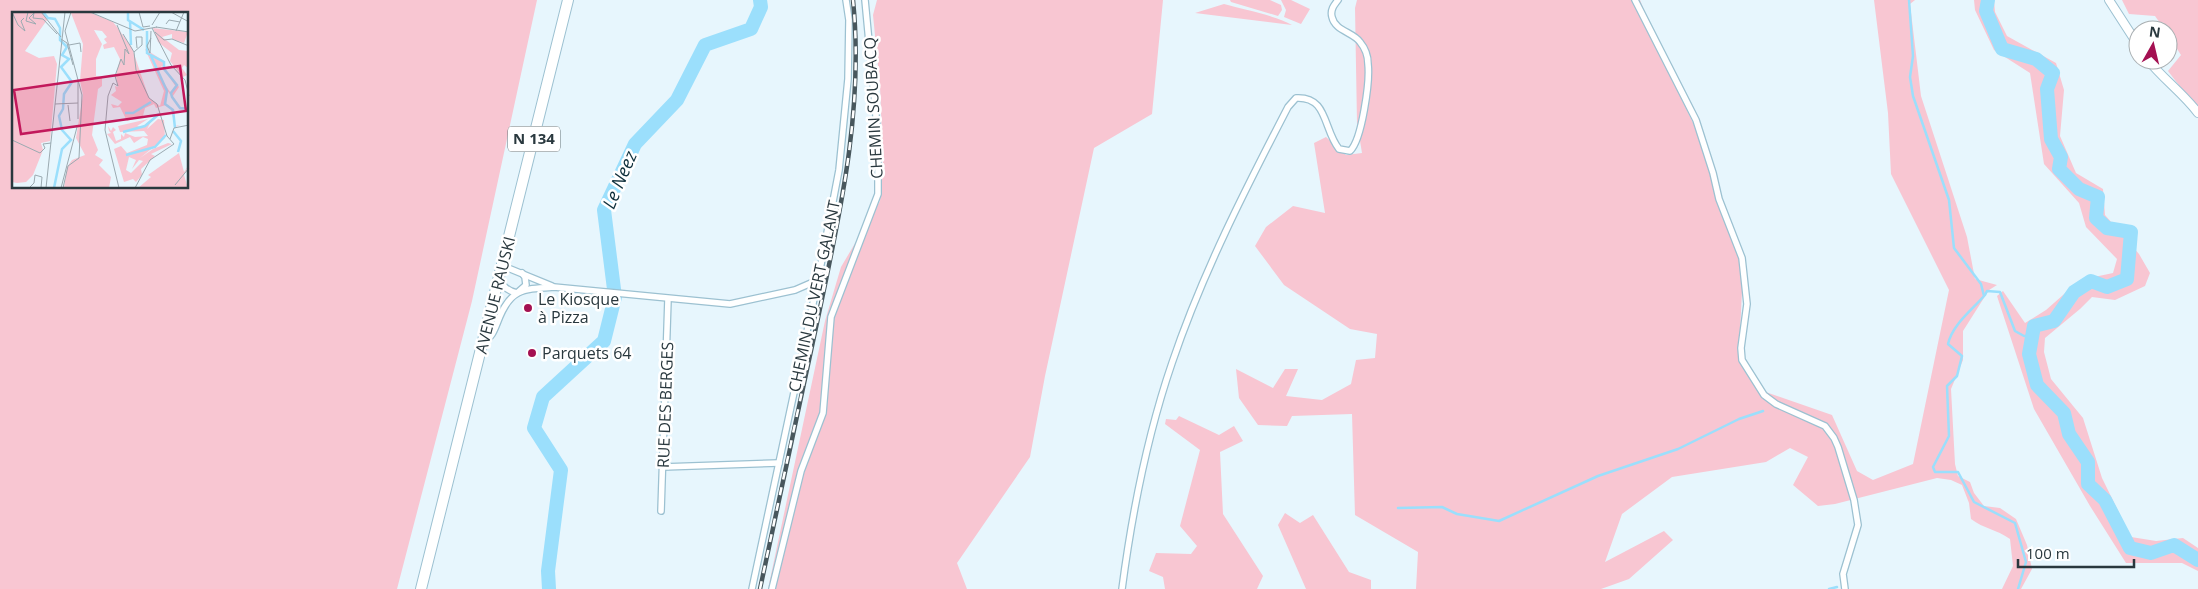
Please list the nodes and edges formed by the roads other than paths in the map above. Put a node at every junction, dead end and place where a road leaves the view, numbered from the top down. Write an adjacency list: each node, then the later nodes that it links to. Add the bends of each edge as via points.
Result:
1 (568, 0): 10 (main road, AVENUE RAUSKI / N 134)
2 (846, 0): 13 (street, CHEMIN DU VERT GALANT, via 848,79 839,170)
3 (865, 0): 23 (street, CHEMIN SOUBACQ, via 878,137 878,194 831,317 823,413 800,471)
4 (1338, 0): 24 (street, via 1331,16 1335,25 1359,40 1368,64 1366,98 1357,140 1350,151 1339,149 1332,140 1321,108 1307,97 1296,98 1288,107 1214,254 1172,362 1130,533)
5 (1635, 0): 25 (street, via 1696,120 1719,199 1742,258 1747,304 1742,360 1764,395 1776,404 1825,426 1838,447 1858,525 1843,574)
6 (2109, 0): 7 (street)
7 (2128, 29)
8 (2156, 70): 9 (street)
9 (2198, 112)
10 (503, 266): 11 (street); 12 (main road, AVENUE RAUSKI / N 134)
11 (522, 273): 14 (street); 15 (street, via 526,285)
12 (500, 278): 15 (street, via 504,287); 17 (main road, AVENUE RAUSKI / N 134)
13 (818, 280): 16 (street, via 795,290 730,304); 18 (street, CHEMIN DU VERT GALANT)
14 (554, 287): 15 (street); 16 (street)
15 (517, 293): 17 (street, via 506,301 491,338)
16 (668, 299): 19 (street, RUE DES BERGES)
17 (483, 344): 21 (main road, AVENUE RAUSKI / N 134)
18 (779, 463): 19 (street); 22 (street, CHEMIN DU VERT GALANT)
19 (663, 467): 20 (street, RUE DES BERGES)
20 (661, 511)
21 (421, 589)
22 (752, 589)
23 (772, 589)
24 (1122, 589)
25 (1845, 589)

